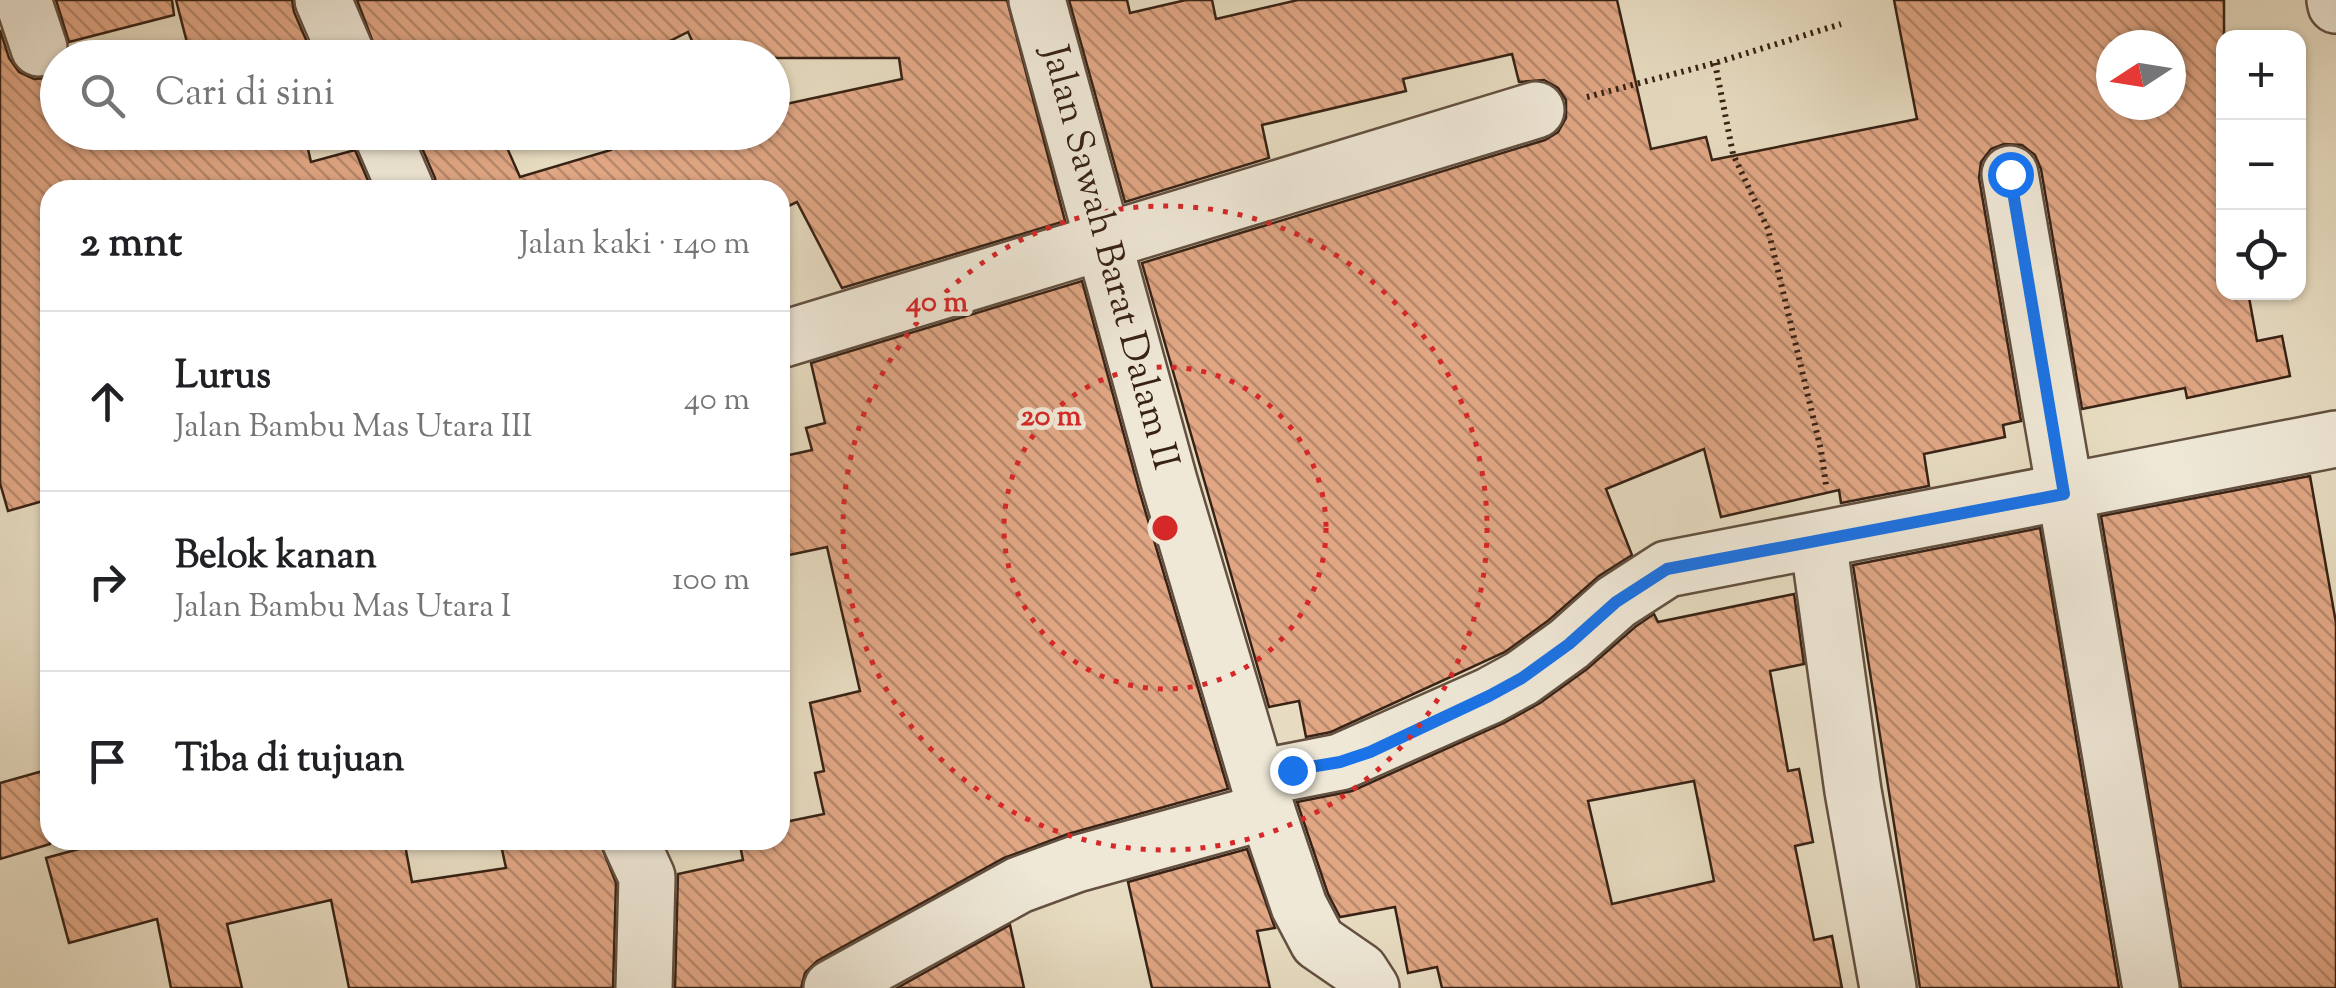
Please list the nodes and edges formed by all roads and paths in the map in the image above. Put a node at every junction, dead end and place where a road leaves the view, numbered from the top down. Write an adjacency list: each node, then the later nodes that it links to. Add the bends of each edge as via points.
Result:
1 (324, 0): 4 (street)
2 (1037, 0): 10 (street, Jalan Sawah Barat Dalam II)
3 (1841, 24): 5 (path)
4 (341, 40)
5 (1715, 63): 6 (path); 14 (path, via 1734,154 1768,228 1821,450 1826,500)
6 (1536, 110): 10 (street)
7 (389, 150): 9 (street)
8 (2010, 174): 13 (street)
9 (402, 180)
10 (1102, 240): 11 (street); 15 (street, Jalan Sawah Barat Dalam II)
11 (790, 337)
12 (2336, 439): 13 (street)
13 (2064, 494): 14 (street); 21 (street)
14 (1818, 540): 15 (street, via 1667,569 1522,678); 20 (street)
15 (1262, 794): 18 (street, via 1019,885); 19 (street, Jalan Sawah Barat Dalam II, via 1298,906 1318,942)
16 (635, 850): 17 (street, via 647,877)
17 (644, 988)
18 (832, 988)
19 (1371, 988)
20 (1888, 988)
21 (2151, 988)

